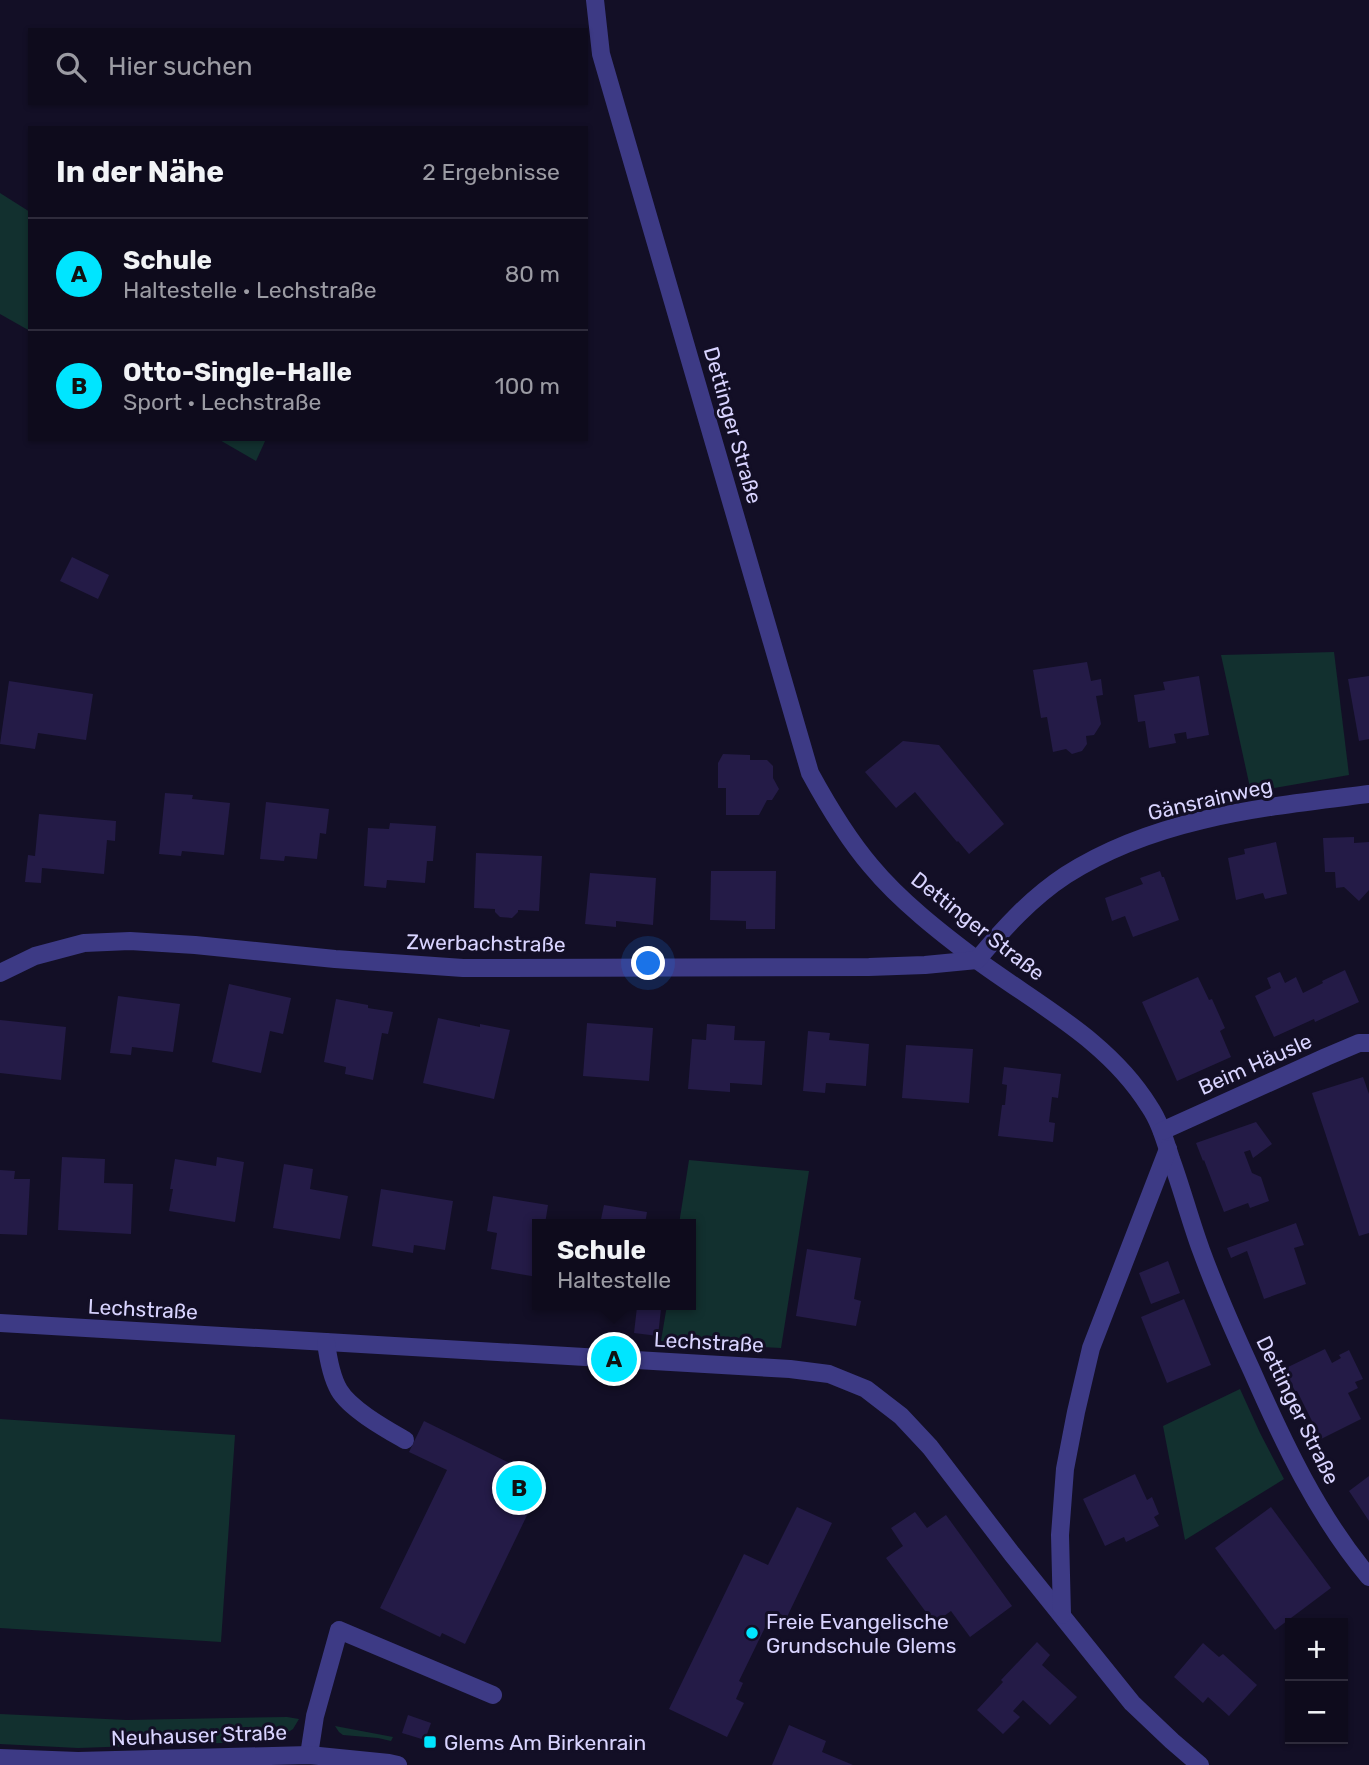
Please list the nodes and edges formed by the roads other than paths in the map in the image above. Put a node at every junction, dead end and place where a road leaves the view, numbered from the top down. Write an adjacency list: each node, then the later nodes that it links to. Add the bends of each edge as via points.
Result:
1 (595, 0): 3 (street, Dettinger Straße, via 601,54 810,773 871,867)
2 (1369, 794): 3 (street, Gänsrainweg, via 1235,813 1137,839 1066,875 1007,925)
3 (977, 960): 4 (street, Zwerbachstraße, via 869,967 463,968 130,941 84,943 35,956); 6 (street, Dettinger Straße, via 1085,1035 1136,1087)
4 (0, 973)
5 (1369, 1043): 6 (street, Beim Häusle, via 1326,1056)
6 (1162, 1131): 7 (street, Dettinger Straße)
7 (1168, 1149): 11 (street, Dettinger Straße, via 1201,1251 1277,1428 1329,1522); 12 (street, via 1091,1348 1076,1412 1062,1509)
8 (0, 1323): 9 (street, Lechstraße)
9 (326, 1342): 10 (street, via 339,1391 359,1411); 12 (street, Lechstraße, via 829,1374 866,1389 901,1416)
10 (405, 1440)
11 (1369, 1577)
12 (1062, 1615): 17 (street, Lechstraße, via 1132,1703)
13 (493, 1695): 14 (street, via 339,1630)
14 (309, 1755): 15 (street, Neuhauser Straße, via 78,1762); 16 (street, Neuhauser Straße)
15 (0, 1758)
16 (398, 1765)
17 (1200, 1765)

